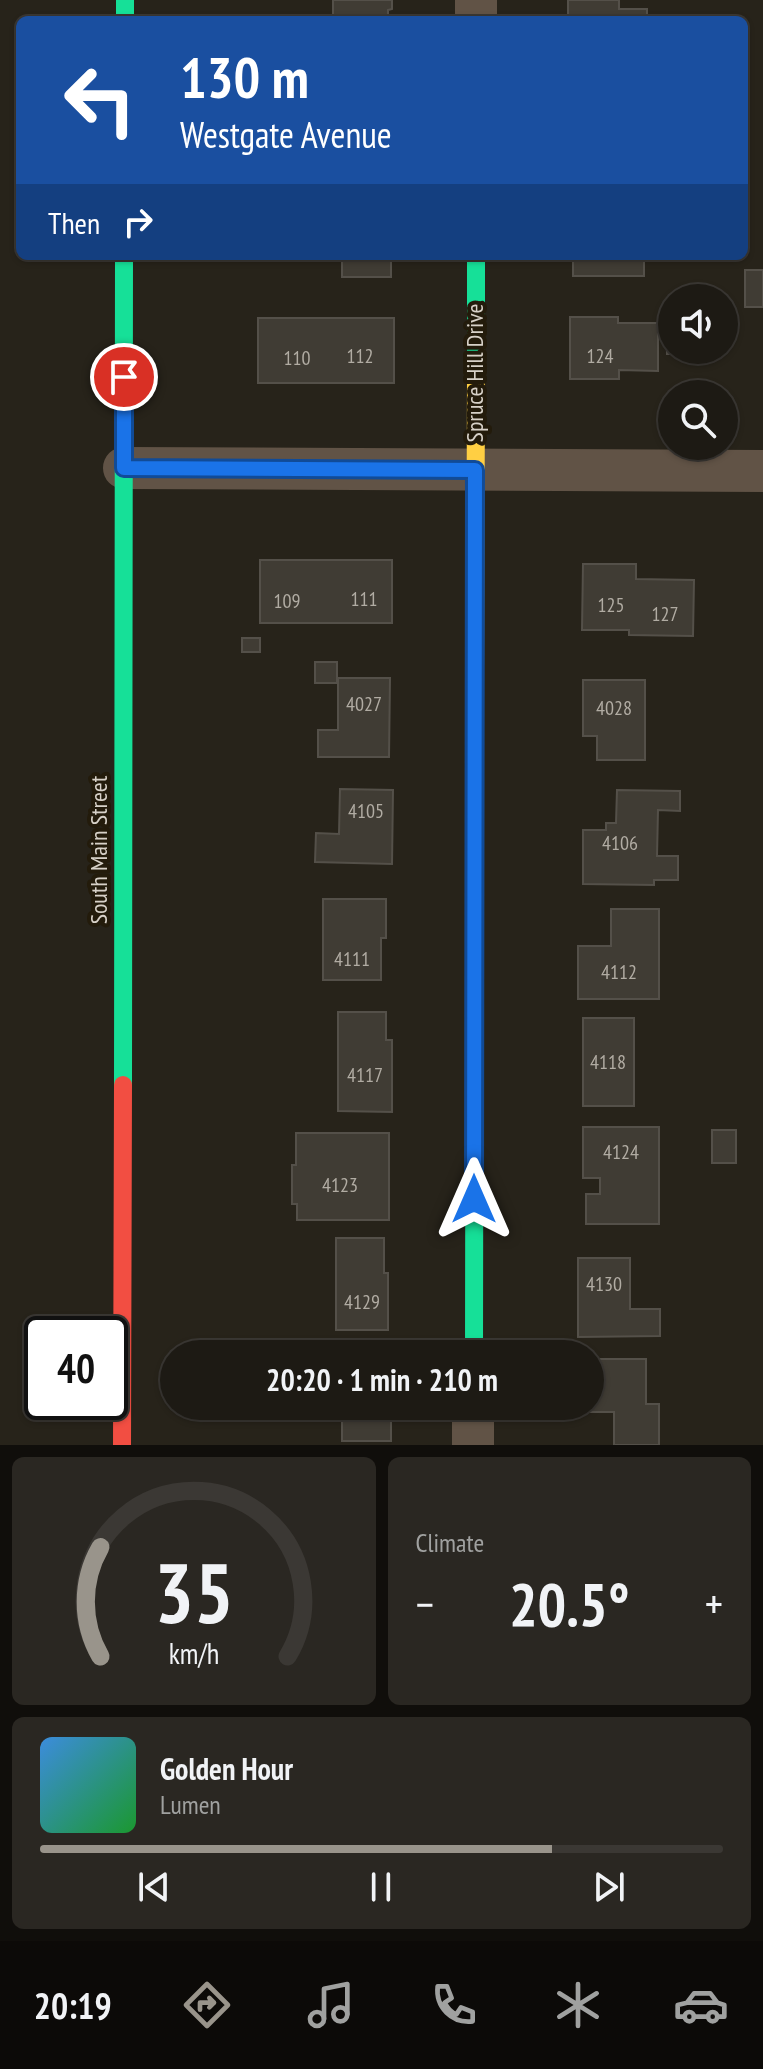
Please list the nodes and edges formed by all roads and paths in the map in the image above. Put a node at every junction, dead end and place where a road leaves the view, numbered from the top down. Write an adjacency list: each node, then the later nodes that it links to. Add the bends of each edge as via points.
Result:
1 (124, 260): 3 (street, South Main Street)
2 (476, 260): 4 (street, Spruce Hill Drive)
3 (124, 468): 4 (street); 8 (street, South Main Street)
4 (475, 470): 5 (street); 6 (street, Spruce Hill Drive)
5 (763, 471)
6 (474, 1340)
7 (473, 1420): 9 (street)
8 (122, 1445)
9 (473, 1445)

